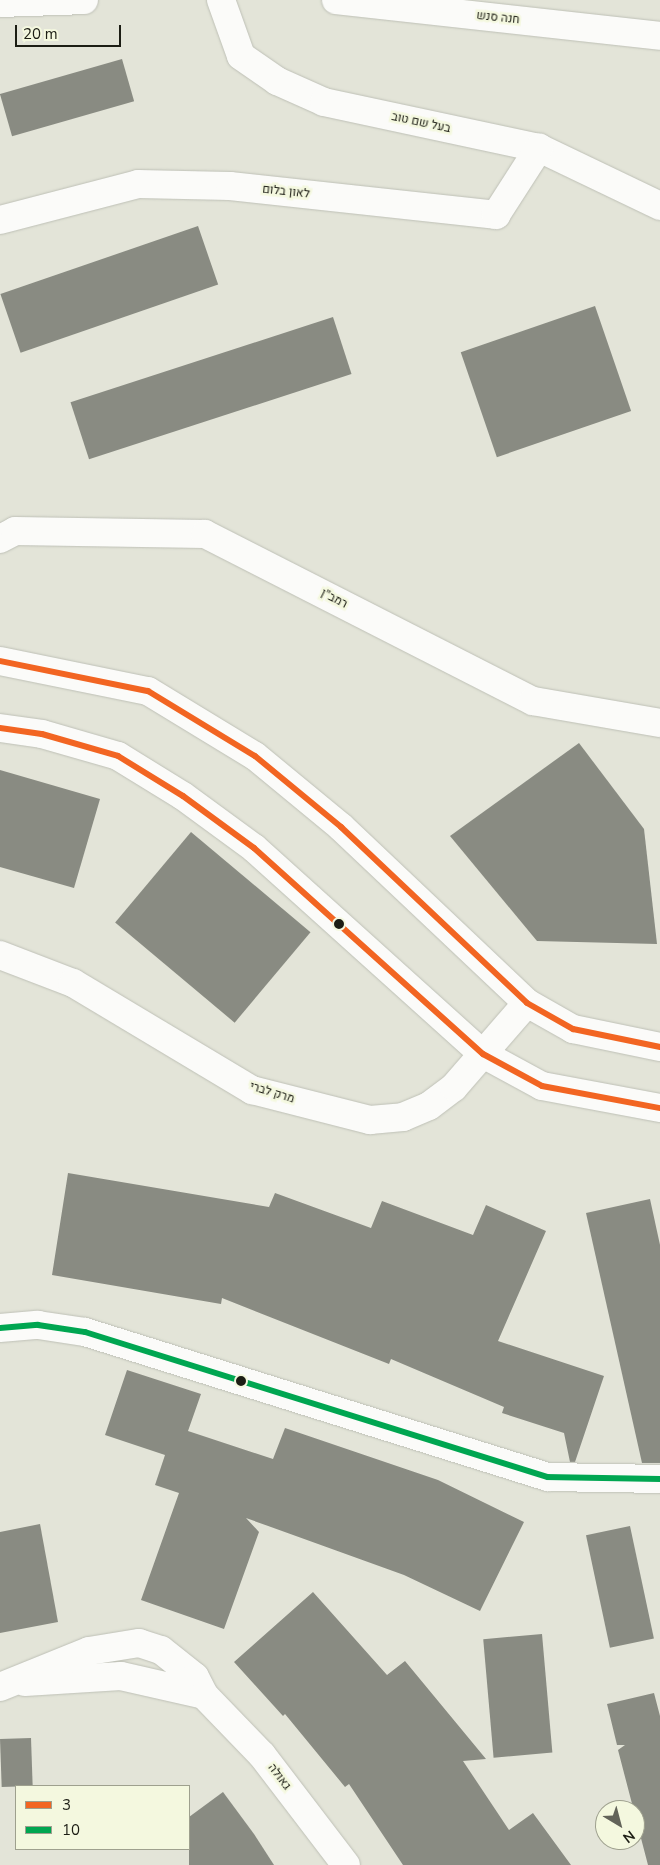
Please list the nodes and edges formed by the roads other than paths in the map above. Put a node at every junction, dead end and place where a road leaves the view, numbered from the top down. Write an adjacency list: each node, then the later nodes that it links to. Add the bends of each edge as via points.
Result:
1 (84, 0): 4 (street)
2 (221, 0): 6 (street, בעל שם טוב, via 241,56 277,81 324,102)
3 (336, 0): 5 (street, חנה סנש)
4 (0, 3)
5 (660, 36)
6 (539, 148): 7 (street, בעל שם טוב); 8 (street, לאון בלום, via 496,215 230,186 138,184)
7 (660, 206)
8 (0, 220)
9 (0, 539): 11 (street, רמב"ן, via 14,530 205,534 533,701)
10 (0, 662): 14 (street, via 148,691 255,756 341,828)
11 (660, 723)
12 (0, 728): 16 (street, via 118,756 183,796 254,848)
13 (0, 954): 16 (street, מרק לברי, via 73,983 252,1090 370,1120 403,1117 429,1106 454,1087)
14 (527, 1003): 15 (street, via 573,1029); 16 (street, מרק לברי)
15 (660, 1046)
16 (483, 1054): 17 (street, via 542,1086)
17 (660, 1108)
18 (0, 1328): 19 (street, via 38,1325 85,1332 548,1477)
19 (660, 1480)
20 (8, 1684): 21 (street, גאולה, via 88,1650 140,1643 178,1662 195,1677 204,1695 262,1755)
21 (346, 1865)

